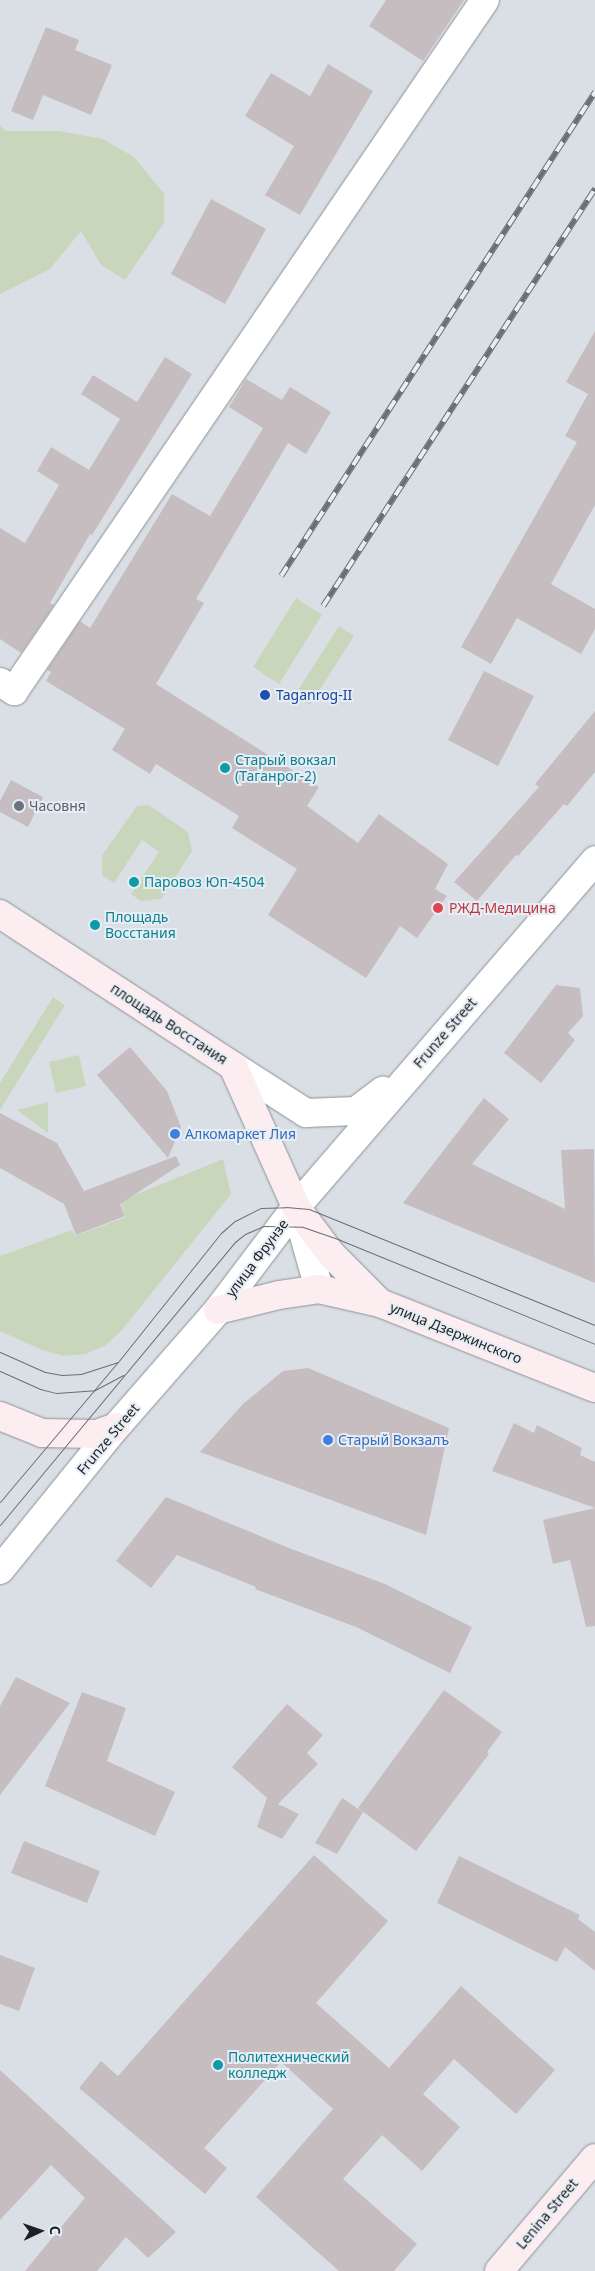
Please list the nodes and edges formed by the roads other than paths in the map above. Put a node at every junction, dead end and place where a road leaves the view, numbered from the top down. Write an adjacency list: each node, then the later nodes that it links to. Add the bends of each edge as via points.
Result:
1 (485, 0): 2 (street, via 14,691)
2 (0, 682)
3 (595, 860): 5 (street, Frunze Street)
4 (0, 914): 6 (main road, площадь Восстания)
5 (418, 1065): 6 (street, via 356,1111 306,1113); 7 (street, Frunze Street)
6 (233, 1066): 7 (main road, площадь Восстания)
7 (296, 1207): 8 (street); 9 (main road, улица Дзержинского, via 331,1254); 10 (street, улица Фрунзе)
8 (319, 1289): 9 (main road); 10 (main road)
9 (380, 1303): 11 (main road, улица Дзержинского)
10 (218, 1310): 13 (street, Frunze Street)
11 (595, 1388)
12 (0, 1416): 13 (main road, via 42,1434 97,1434)
13 (116, 1427): 14 (street, Frunze Street)
14 (0, 1570)
15 (595, 2158): 16 (main road, Lenina Street)
16 (500, 2271)

